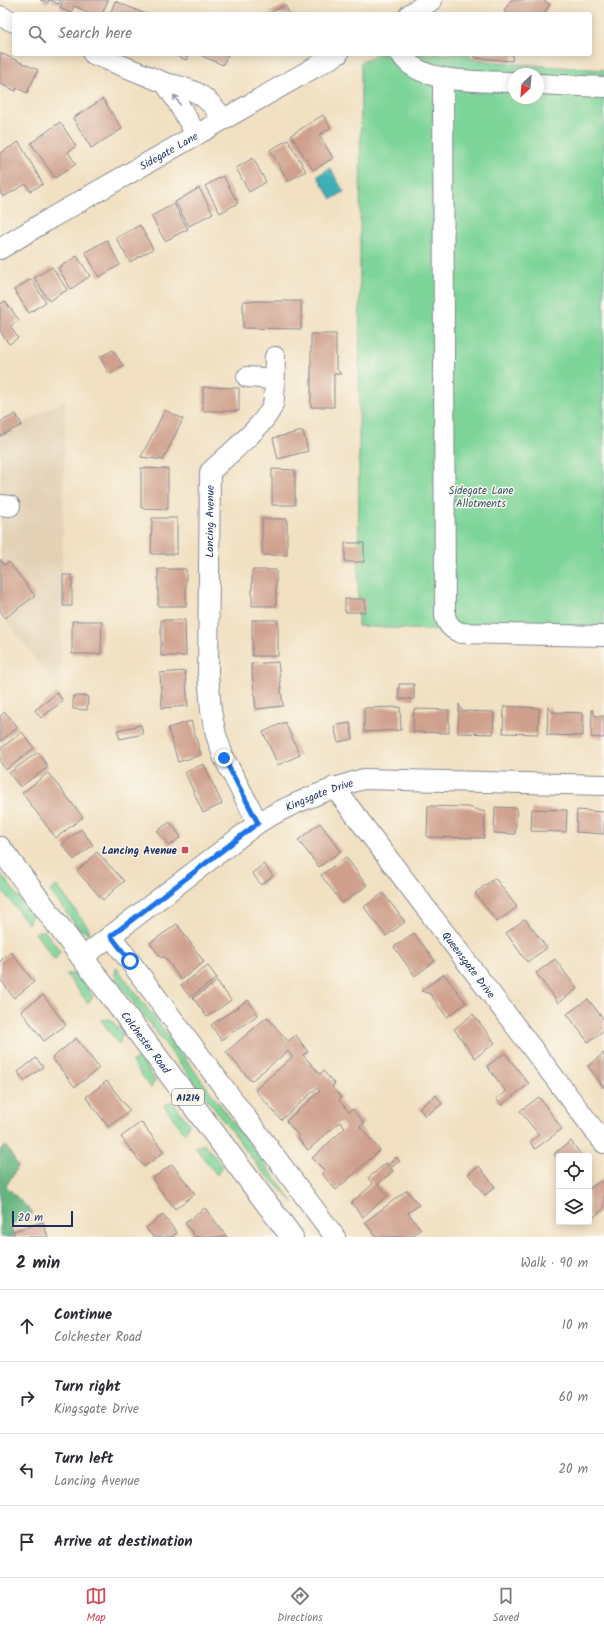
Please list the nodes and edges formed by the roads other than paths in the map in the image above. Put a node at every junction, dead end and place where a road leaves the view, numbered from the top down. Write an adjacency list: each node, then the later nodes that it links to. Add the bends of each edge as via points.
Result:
1 (432, 0): 2 (street)
2 (413, 12)
3 (0, 16): 4 (street)
4 (12, 21)
5 (98, 56): 10 (street)
6 (334, 56): 13 (street, Sidegate Lane)
7 (403, 56): 8 (street, via 406,62 420,71)
8 (443, 79): 9 (street); 19 (street, via 447,623 461,633)
9 (508, 82)
10 (165, 84): 13 (street, via 183,86 196,93 213,105); 14 (street, one-way to 10)
11 (544, 84): 12 (street)
12 (604, 87)
13 (222, 119): 14 (street, Sidegate Lane)
14 (196, 134): 15 (street, Sidegate Lane)
15 (0, 249)
16 (275, 357): 18 (street, Lancing Avenue)
17 (247, 377): 18 (street)
18 (274, 379): 22 (street, Lancing Avenue, via 273,403 266,418 210,472 208,674 211,711 224,758)
19 (604, 636)
20 (604, 785): 21 (street, Kingsgate Drive, via 363,779)
21 (334, 787): 22 (street, Kingsgate Drive, via 284,808); 26 (street, Queensgate Drive)
22 (258, 823): 24 (street, Kingsgate Drive)
23 (0, 848): 25 (main road, Colchester Road / A1214)
24 (111, 936): 25 (street, Kingsgate Drive); 28 (street)
25 (83, 957): 27 (main road, Colchester Road / A1214)
26 (604, 1143)
27 (292, 1237)
28 (334, 1237)

